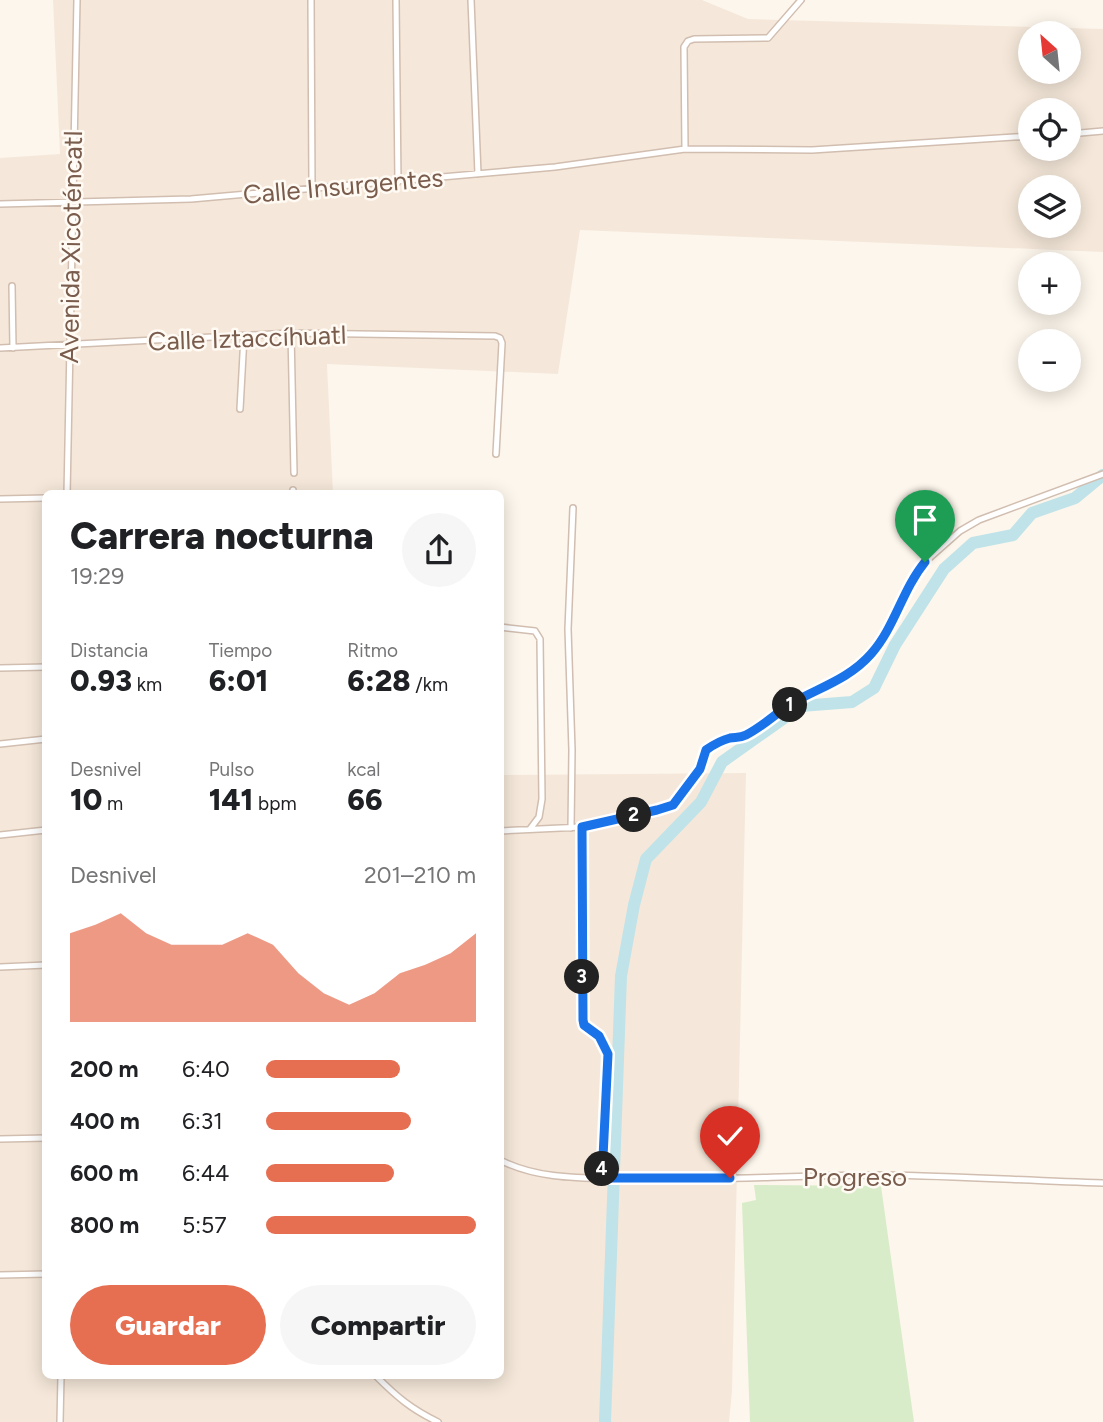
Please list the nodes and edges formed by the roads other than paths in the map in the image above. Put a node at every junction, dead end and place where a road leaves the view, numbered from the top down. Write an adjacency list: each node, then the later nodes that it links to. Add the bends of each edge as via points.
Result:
1 (77, 0): 13 (street, Avenida Xicoténcatl)
2 (311, 0): 12 (street)
3 (396, 0): 11 (street)
4 (471, 0): 10 (street)
5 (801, 0): 9 (street, via 768,38 688,41 684,47)
6 (1103, 131): 7 (street)
7 (1081, 133)
8 (1018, 137): 9 (street, Calle Insurgentes, via 812,150)
9 (685, 149): 10 (street, Calle Insurgentes)
10 (478, 174): 11 (street, Calle Insurgentes)
11 (398, 182): 12 (street, Calle Insurgentes)
12 (312, 187): 13 (street, Calle Insurgentes, via 191,199)
13 (73, 203): 14 (street, Calle Insurgentes); 18 (street, Avenida Xicoténcatl)
14 (0, 204)
15 (12, 286): 20 (street)
16 (291, 333): 17 (street, Calle Iztaccíhuatl); 22 (street, Calle Iztaccíhuatl, via 500,338); 23 (street)
17 (244, 336): 18 (street, Calle Iztaccíhuatl); 21 (street)
18 (69, 346): 20 (street, Calle Iztaccíhuatl); 25 (street, Avenida Xicoténcatl)
19 (0, 348): 20 (street, Calle Iztaccíhuatl)
20 (13, 348)
21 (240, 409)
22 (496, 454)
23 (294, 473)
24 (1103, 474): 34 (street, via 960,531 916,573 889,628 862,664 742,738 713,745 673,805)
25 (66, 490)
26 (42, 498): 27 (street)
27 (0, 499)
28 (573, 508): 35 (street, via 568,629)
29 (504, 627): 36 (street, via 535,631 540,639 542,799 539,817)
30 (42, 667): 31 (street)
31 (0, 668)
32 (42, 739): 33 (street)
33 (0, 744)
34 (582, 827): 35 (street); 45 (street, via 583,1020 599,1036 609,1059)
35 (571, 828): 36 (street)
36 (530, 829): 38 (street)
37 (42, 830): 39 (street)
38 (504, 831)
39 (0, 835)
40 (42, 965): 41 (street)
41 (0, 967)
42 (42, 1138): 43 (street)
43 (0, 1139)
44 (504, 1162): 45 (street, Progreso, via 549,1176)
45 (604, 1178): 46 (street, Progreso, via 886,1175)
46 (1103, 1183)
47 (42, 1274): 48 (street)
48 (0, 1275)
49 (61, 1379): 51 (street)
50 (379, 1379): 52 (street, via 413,1410)
51 (60, 1422)
52 (438, 1422)

